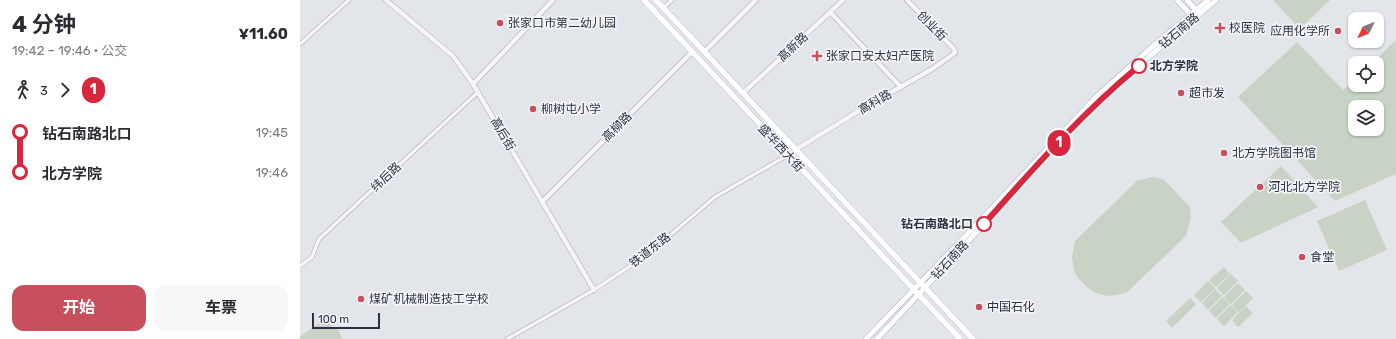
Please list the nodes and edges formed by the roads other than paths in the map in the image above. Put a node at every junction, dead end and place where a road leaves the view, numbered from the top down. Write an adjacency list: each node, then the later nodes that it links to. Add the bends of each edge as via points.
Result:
1 (349, 0): 18 (street)
2 (386, 0): 22 (street, 高后街, via 453,56)
3 (553, 0): 22 (street)
4 (644, 0): 19 (main road, 盛华西大街)
5 (656, 0): 14 (main road, 盛华西大街)
6 (672, 0): 14 (street)
7 (756, 0): 20 (street)
8 (843, 0): 15 (street, 高新路)
9 (907, 0): 21 (street, 创业街)
10 (1177, 0): 17 (main road)
11 (1187, 0): 16 (main road)
12 (1208, 0): 16 (main road, 钻石南路)
13 (1216, 0): 16 (main road, 钻石南路)
14 (663, 8): 20 (main road, 盛华西大街)
15 (830, 12): 23 (street); 25 (street, 高新路)
16 (1198, 12): 17 (main road, 钻石南路)
17 (1192, 17): 32 (main road, 钻石南路, via 1145,53 1098,95); 33 (main road, 钻石南路, via 1091,108)
18 (300, 44)
19 (692, 52): 27 (main road, 盛华西大街); 28 (street, 高柳路)
20 (704, 52): 25 (main road, 盛华西大街)
21 (955, 53): 23 (street, 高科路)
22 (473, 84): 24 (street, 高后街)
23 (901, 87): 26 (street, 高科路)
24 (478, 92): 28 (street, 高后街); 31 (street, 纬后路, via 319,239 312,257)
25 (743, 93): 26 (main road, 盛华西大街)
26 (795, 150): 29 (main road, 盛华西大街)
27 (788, 155): 30 (main road, 盛华西大街); 34 (street, 铁道东路, via 715,197 648,254)
28 (543, 201): 34 (street, 高后街)
29 (859, 217): 30 (main road); 32 (main road, 盛华西大街)
30 (852, 224): 35 (main road, 盛华西大街)
31 (300, 266)
32 (920, 282): 33 (main road, 盛华西大街); 35 (main road, 钻石南路)
33 (926, 287): 36 (main road, 钻石南路); 41 (main road, 盛华西大街)
34 (594, 290): 38 (street, 铁道东路)
35 (914, 290): 36 (main road, 盛华西大街); 39 (main road, 钻石南路)
36 (919, 295): 37 (main road, 盛华西大街); 40 (main road, 钻石南路)
37 (956, 338)
38 (507, 339)
39 (866, 339)
40 (877, 339)
41 (973, 339)

